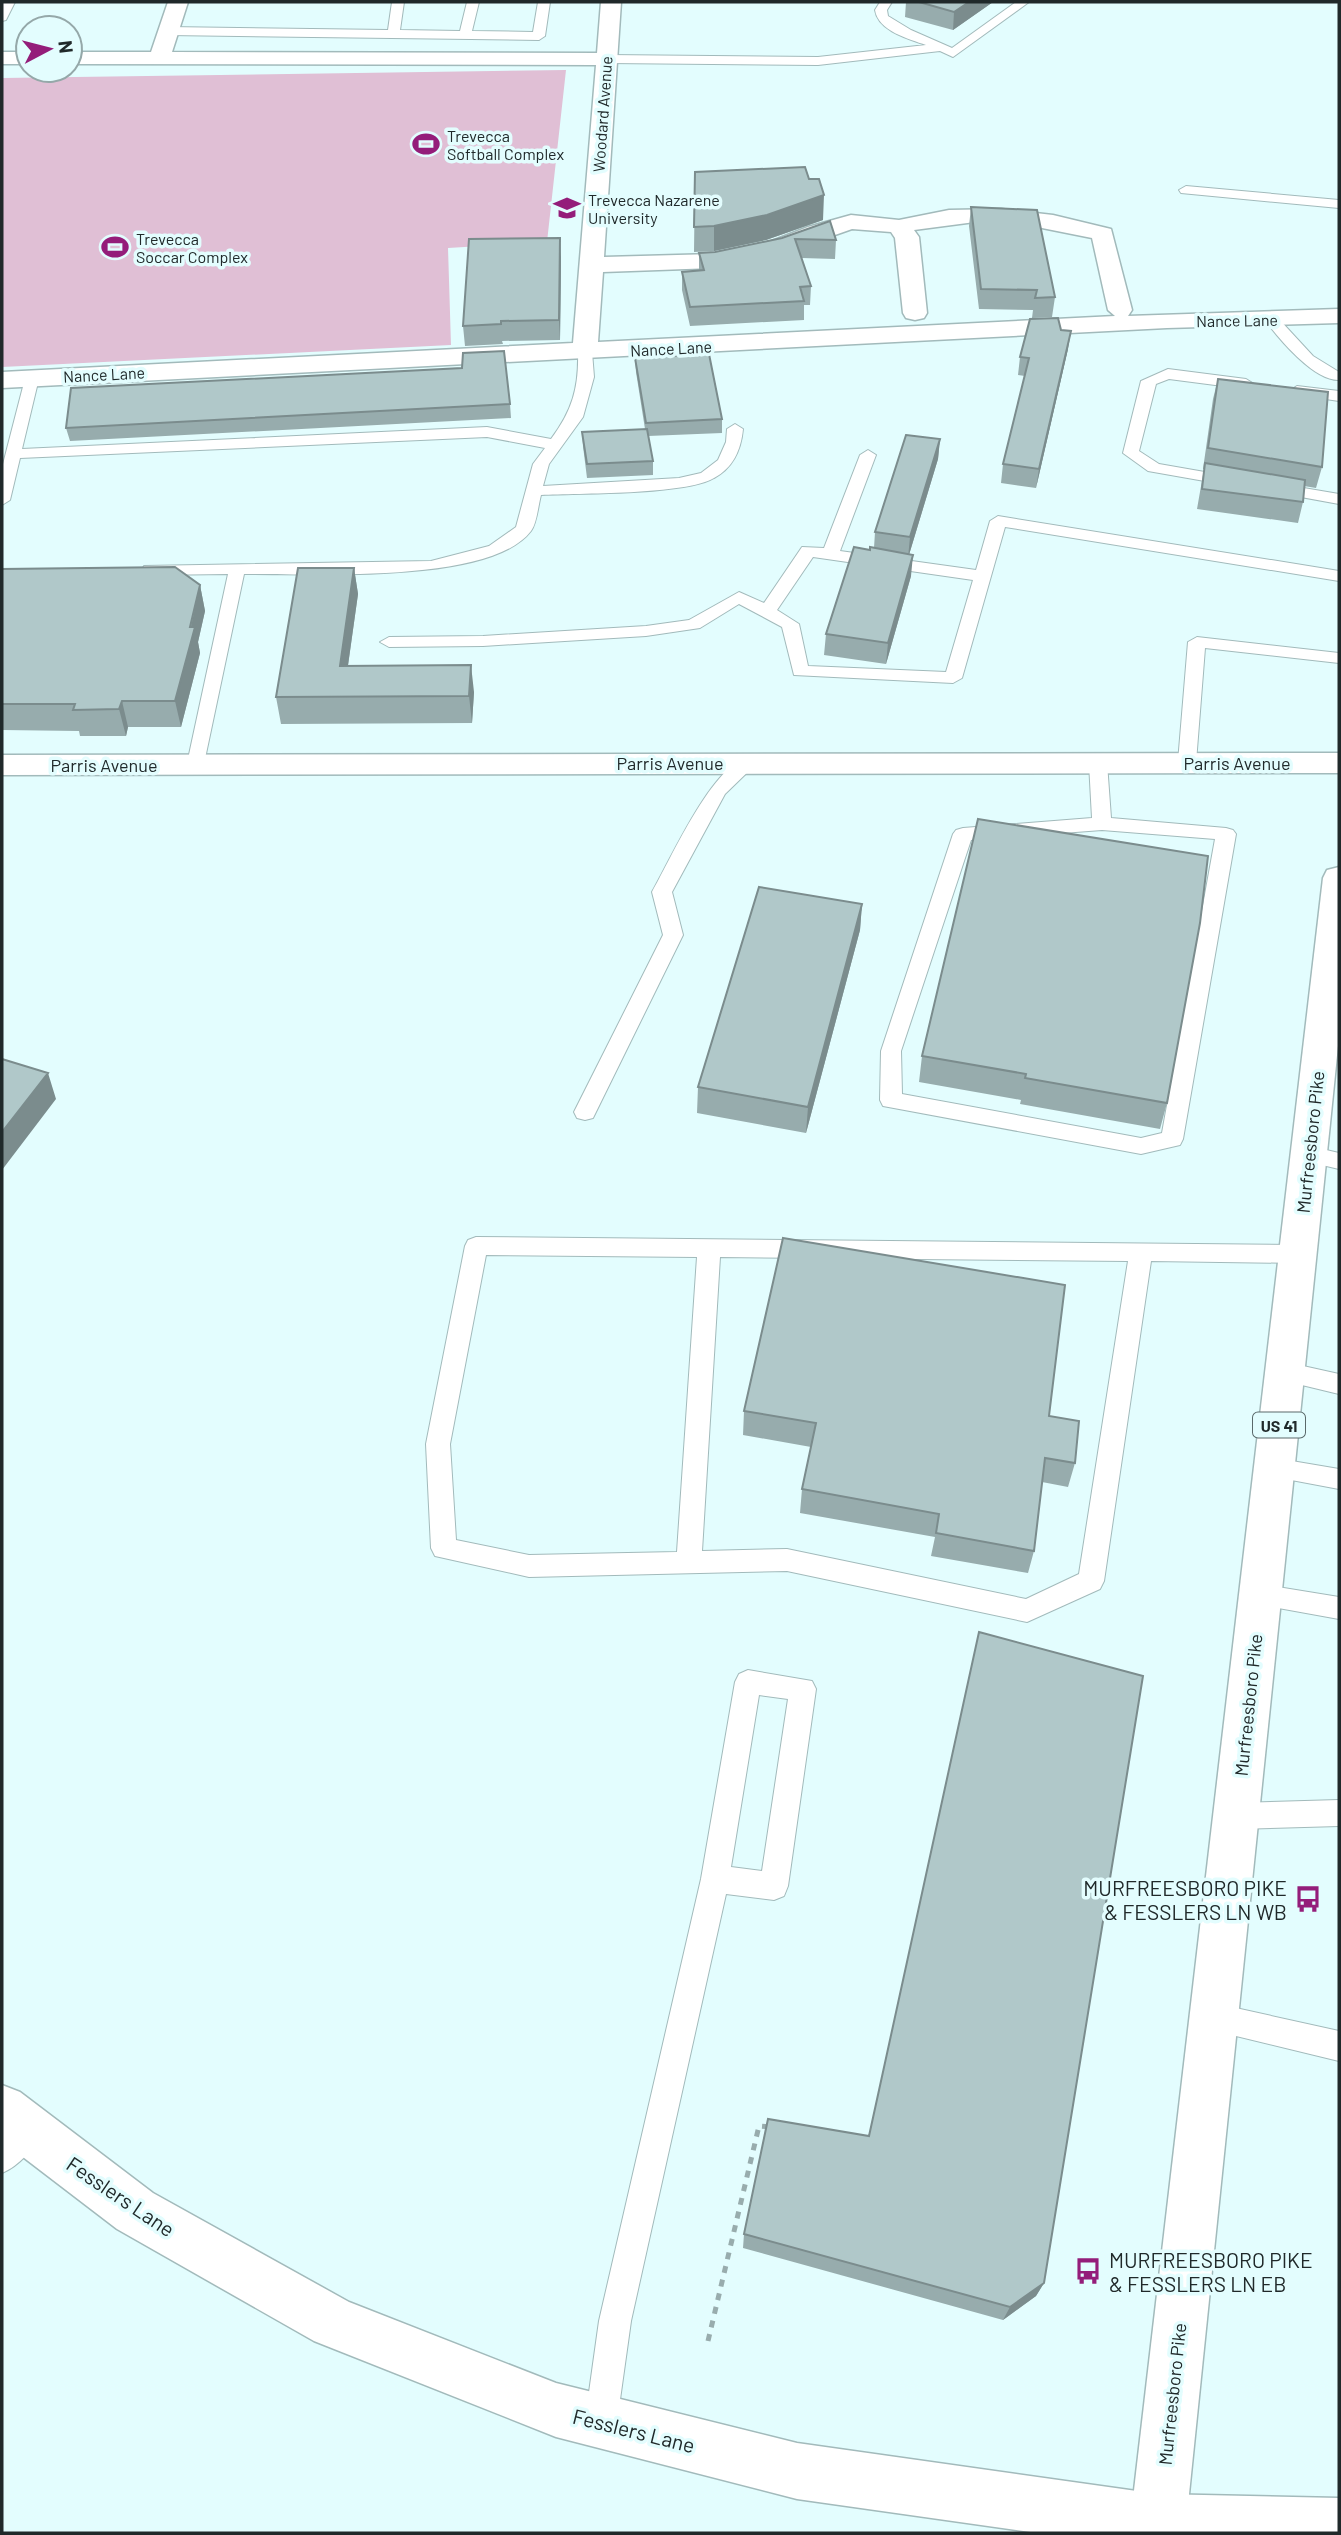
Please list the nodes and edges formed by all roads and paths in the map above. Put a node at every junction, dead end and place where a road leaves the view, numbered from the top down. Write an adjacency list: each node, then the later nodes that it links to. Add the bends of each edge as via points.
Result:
1 (9, 2): 9 (lane)
2 (178, 2): 10 (street)
3 (398, 2): 11 (lane)
4 (472, 2): 12 (lane)
5 (544, 2): 12 (lane, via 539,36)
6 (611, 2): 16 (street, Woodard Avenue)
7 (886, 2): 13 (lane, via 882,17 891,26)
8 (1023, 2): 13 (lane, via 953,53)
9 (2, 17)
10 (168, 31): 11 (lane); 15 (street)
11 (393, 35): 12 (lane)
12 (465, 37)
13 (943, 47): 16 (lane, via 818,61)
14 (84, 58): 15 (street)
15 (159, 58): 16 (street)
16 (607, 60): 20 (street, Woodard Avenue)
17 (1186, 190): 18 (lane)
18 (1339, 204)
19 (899, 227): 20 (street, via 851,222 773,249 714,261); 21 (street, via 924,219 989,216 1033,218 1103,234); 22 (street, via 907,237)
20 (591, 265): 25 (street, Woodard Avenue)
21 (1120, 310)
22 (915, 313)
23 (1339, 316): 24 (street, Nance Lane)
24 (1272, 320): 25 (street, Nance Lane, via 1167,321); 26 (lane, via 1308,359)
25 (585, 352): 27 (street, Nance Lane); 31 (lane, via 586,377 575,416)
26 (1336, 376)
27 (31, 378): 28 (street, Nance Lane); 32 (lane)
28 (2, 380)
29 (1339, 396): 35 (lane, via 1168,374 1149,382 1131,453 1154,468)
30 (735, 429): 34 (lane, via 725,462 707,476 679,483)
31 (556, 445): 32 (lane, via 487,432); 34 (lane, via 541,464)
32 (13, 454): 36 (lane)
33 (868, 455): 37 (lane)
34 (533, 491): 38 (lane, via 524,529 495,550 431,566)
35 (1339, 499)
36 (2, 500)
37 (830, 554): 40 (lane); 42 (lane, via 808,551)
38 (237, 569): 39 (lane); 49 (lane)
39 (131, 571)
40 (982, 576): 41 (lane, via 998,521); 42 (lane, via 953,678 800,671 790,624)
41 (1339, 576)
42 (767, 612): 43 (lane, via 738,597 694,624 646,631)
43 (389, 642)
44 (1339, 658): 46 (lane, via 1197,642)
45 (1098, 762): 46 (street, Parris Avenue); 47 (street, Parris Avenue); 51 (lane)
46 (1188, 762): 48 (street, Parris Avenue)
47 (748, 763): 49 (street, Parris Avenue); 55 (lane, via 718,790 662,892 673,935)
48 (1339, 763)
49 (196, 764): 50 (street, Parris Avenue)
50 (2, 765)
51 (1102, 824): 51 (lane, via 1226,834 1172,1139 1141,1146 891,1100 891,1051 963,834)
52 (1339, 878): 53 (street, Murfreesboro Pike / US 41)
53 (1337, 926): 54 (street, Murfreesboro Pike / US 41)
54 (1331, 1033): 56 (street, Murfreesboro Pike / US 41)
55 (585, 1112)
56 (1324, 1158): 59 (street, Murfreesboro Pike / US 41)
57 (709, 1248): 58 (lane); 64 (lane); 64 (lane, via 476,1246 438,1444 444,1548 528,1566)
58 (1140, 1252): 59 (lane); 64 (lane, via 1091,1581 1027,1611 787,1560)
59 (1298, 1254): 60 (street, Murfreesboro Pike / US 41)
60 (1284, 1372): 61 (lane); 62 (street, Murfreesboro Pike / US 41)
61 (1339, 1384)
62 (1274, 1468): 63 (lane); 65 (street, Murfreesboro Pike / US 41)
63 (1339, 1479)
64 (689, 1562)
65 (1260, 1595): 66 (lane); 68 (street, Murfreesboro Pike / US 41)
66 (1339, 1608)
67 (1339, 1813): 68 (lane)
68 (1236, 1816): 70 (street, Murfreesboro Pike / US 41)
69 (715, 1879): 69 (lane, via 774,1886 803,1689 748,1682); 75 (lane, via 615,2321)
70 (1213, 2018): 71 (lane); 77 (street, Murfreesboro Pike / US 41)
71 (1339, 2046)
72 (785, 2127): 74 (path, via 760,2126)
73 (10, 2133): 75 (street, Fesslers Lane, via 135,2211 333,2322 556,2410)
74 (708, 2341)
75 (601, 2421): 77 (street, Fesslers Lane, via 797,2471)
76 (1339, 2526): 77 (street, Fesslers Lane)
77 (1157, 2528)

